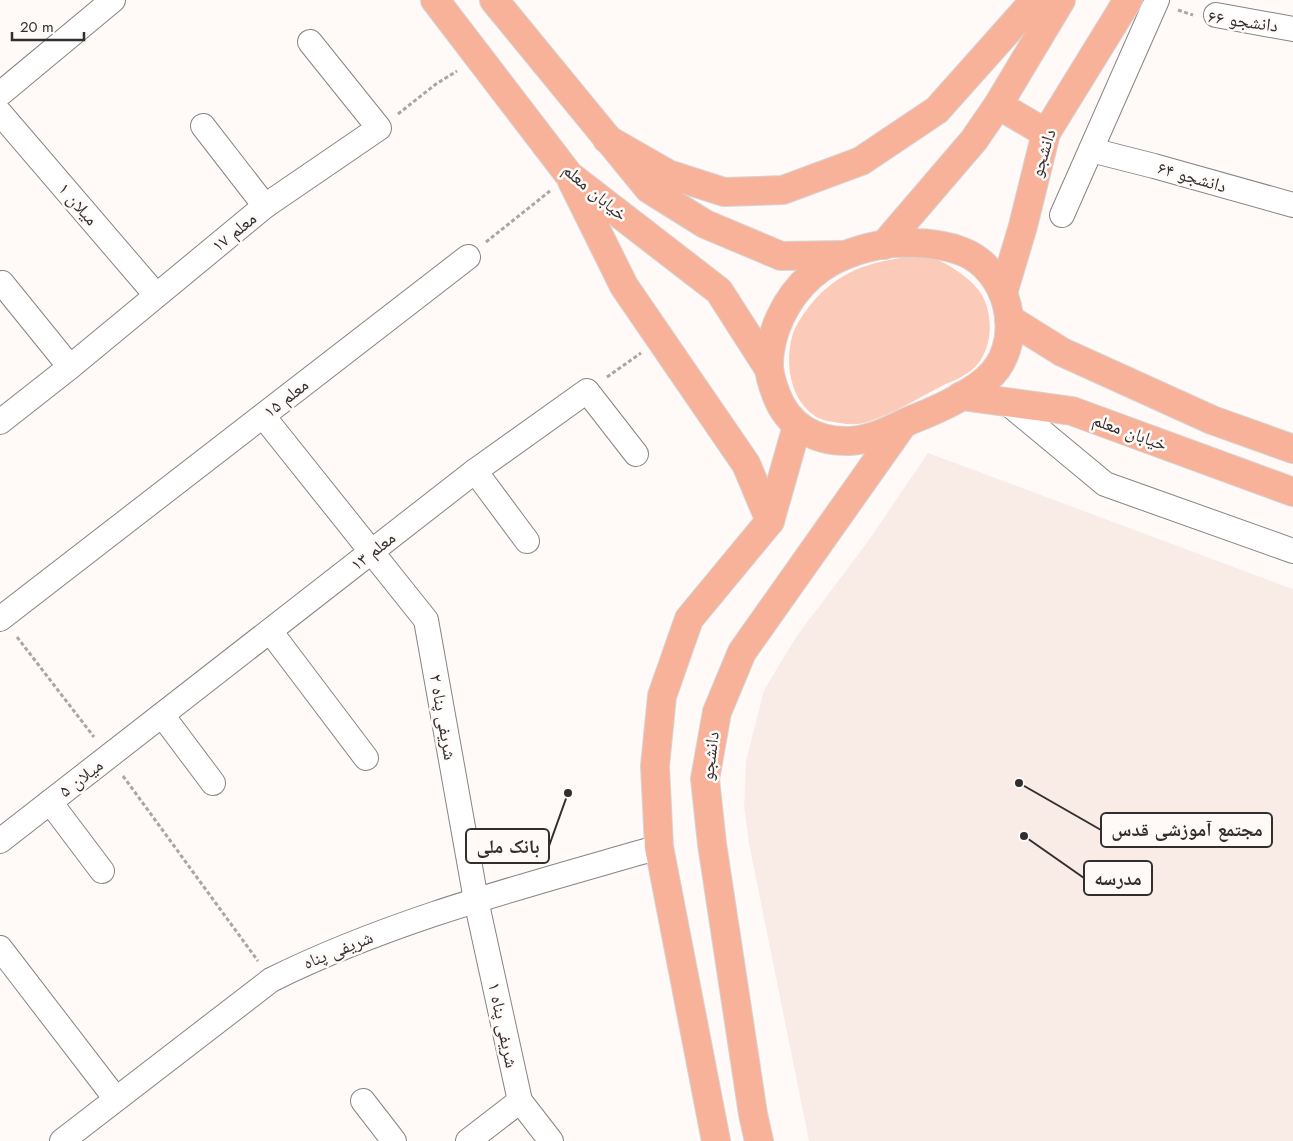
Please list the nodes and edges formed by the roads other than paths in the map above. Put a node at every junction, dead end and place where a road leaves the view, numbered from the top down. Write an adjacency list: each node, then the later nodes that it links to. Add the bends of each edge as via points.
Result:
1 (435, 0): 18 (main road, خیابان معلم)
2 (494, 0): 16 (main road)
3 (1035, 0): 16 (main road, via 937,110 861,161 783,190 724,192 668,174)
4 (1060, 0): 12 (main road)
5 (1128, 0): 15 (main road, دانشجو)
6 (108, 1): 11 (street)
7 (1165, 4): 17 (street)
8 (1216, 15): 9 (street, دانشجو ۶۶)
9 (1293, 29)
10 (310, 42): 20 (street, معلم ۱۷, via 379,128)
11 (0, 94)
12 (998, 105): 15 (main road); 22 (main road, via 974,140)
13 (0, 113): 26 (street, میلان ۱)
14 (204, 126): 20 (street)
15 (1046, 134): 27 (main road, دانشجو)
16 (607, 139): 23 (main road, via 649,189 704,224 781,256)
17 (1091, 150): 19 (street, دانشجو ۶۴); 21 (street)
18 (570, 175): 29 (main road, خیابان معلم, via 719,291); 42 (main road, via 624,286 746,464)
19 (1293, 205)
20 (265, 206): 26 (street, معلم ۱۷)
21 (1062, 215)
22 (884, 245): 23 (main road); 27 (main road, via 934,245 969,255 992,273 1001,287)
23 (846, 255): 29 (main road, via 812,275 790,300 776,328)
24 (468, 257): 32 (street, معلم ۱۵)
25 (2, 283): 28 (street)
26 (156, 295): 28 (street, معلم ۱۷)
27 (1006, 306): 30 (main road, دانشجو, via 1011,332 1000,363 988,378); 33 (main road, via 1062,352)
28 (70, 367): 34 (street, معلم ۱۷)
29 (769, 369): 36 (main road, via 779,402)
30 (961, 396): 31 (main road, خیابان معلم); 35 (main road, دانشجو)
31 (1006, 401): 39 (main road, خیابان معلم, via 1072,411); 44 (street, via 1105,484)
32 (263, 416): 45 (street, شریفی پناه ۲); 46 (street, معلم ۱۵)
33 (1212, 420): 37 (main road); 39 (main road, via 1202,428 1196,441)
34 (0, 422)
35 (903, 424): 36 (main road, دانشجو, via 852,441 830,440); 60 (main road, دانشجو, via 742,652 717,712 705,779)
36 (797, 426): 42 (main road)
37 (1293, 449)
38 (636, 454): 40 (street, معلم ۱۳, via 587,391)
39 (1195, 456): 41 (main road, خیابان معلم)
40 (475, 471): 43 (street); 45 (street, معلم ۱۳)
41 (1293, 492)
42 (770, 521): 53 (main road, via 689,619 662,696 655,766)
43 (527, 541)
44 (1293, 551)
45 (372, 552): 47 (street, معلم ۱۳); 55 (street, شریفی پناه ۲, via 426,620)
46 (1, 618)
47 (270, 630): 48 (street, معلم ۱۳); 49 (street)
48 (162, 715): 50 (street); 51 (street, میلان ۵)
49 (366, 758)
50 (213, 783)
51 (50, 802): 52 (street, میلان ۵); 54 (street)
52 (0, 841)
53 (659, 847): 55 (street, شریفی پناه); 61 (main road)
54 (102, 871)
55 (476, 900): 57 (street, شریفی پناه, via 375,935 271,980); 59 (street, شریفی پناه ۱)
56 (0, 948): 57 (street)
57 (116, 1098): 62 (street, شریفی پناه)
58 (363, 1101): 63 (street)
59 (520, 1101): 64 (street); 65 (street, شریفی پناه ۱)
60 (753, 1114): 61 (main road); 66 (main road, دانشجو)
61 (715, 1134)
62 (62, 1141)
63 (394, 1141)
64 (468, 1141)
65 (551, 1141)
66 (759, 1141)

